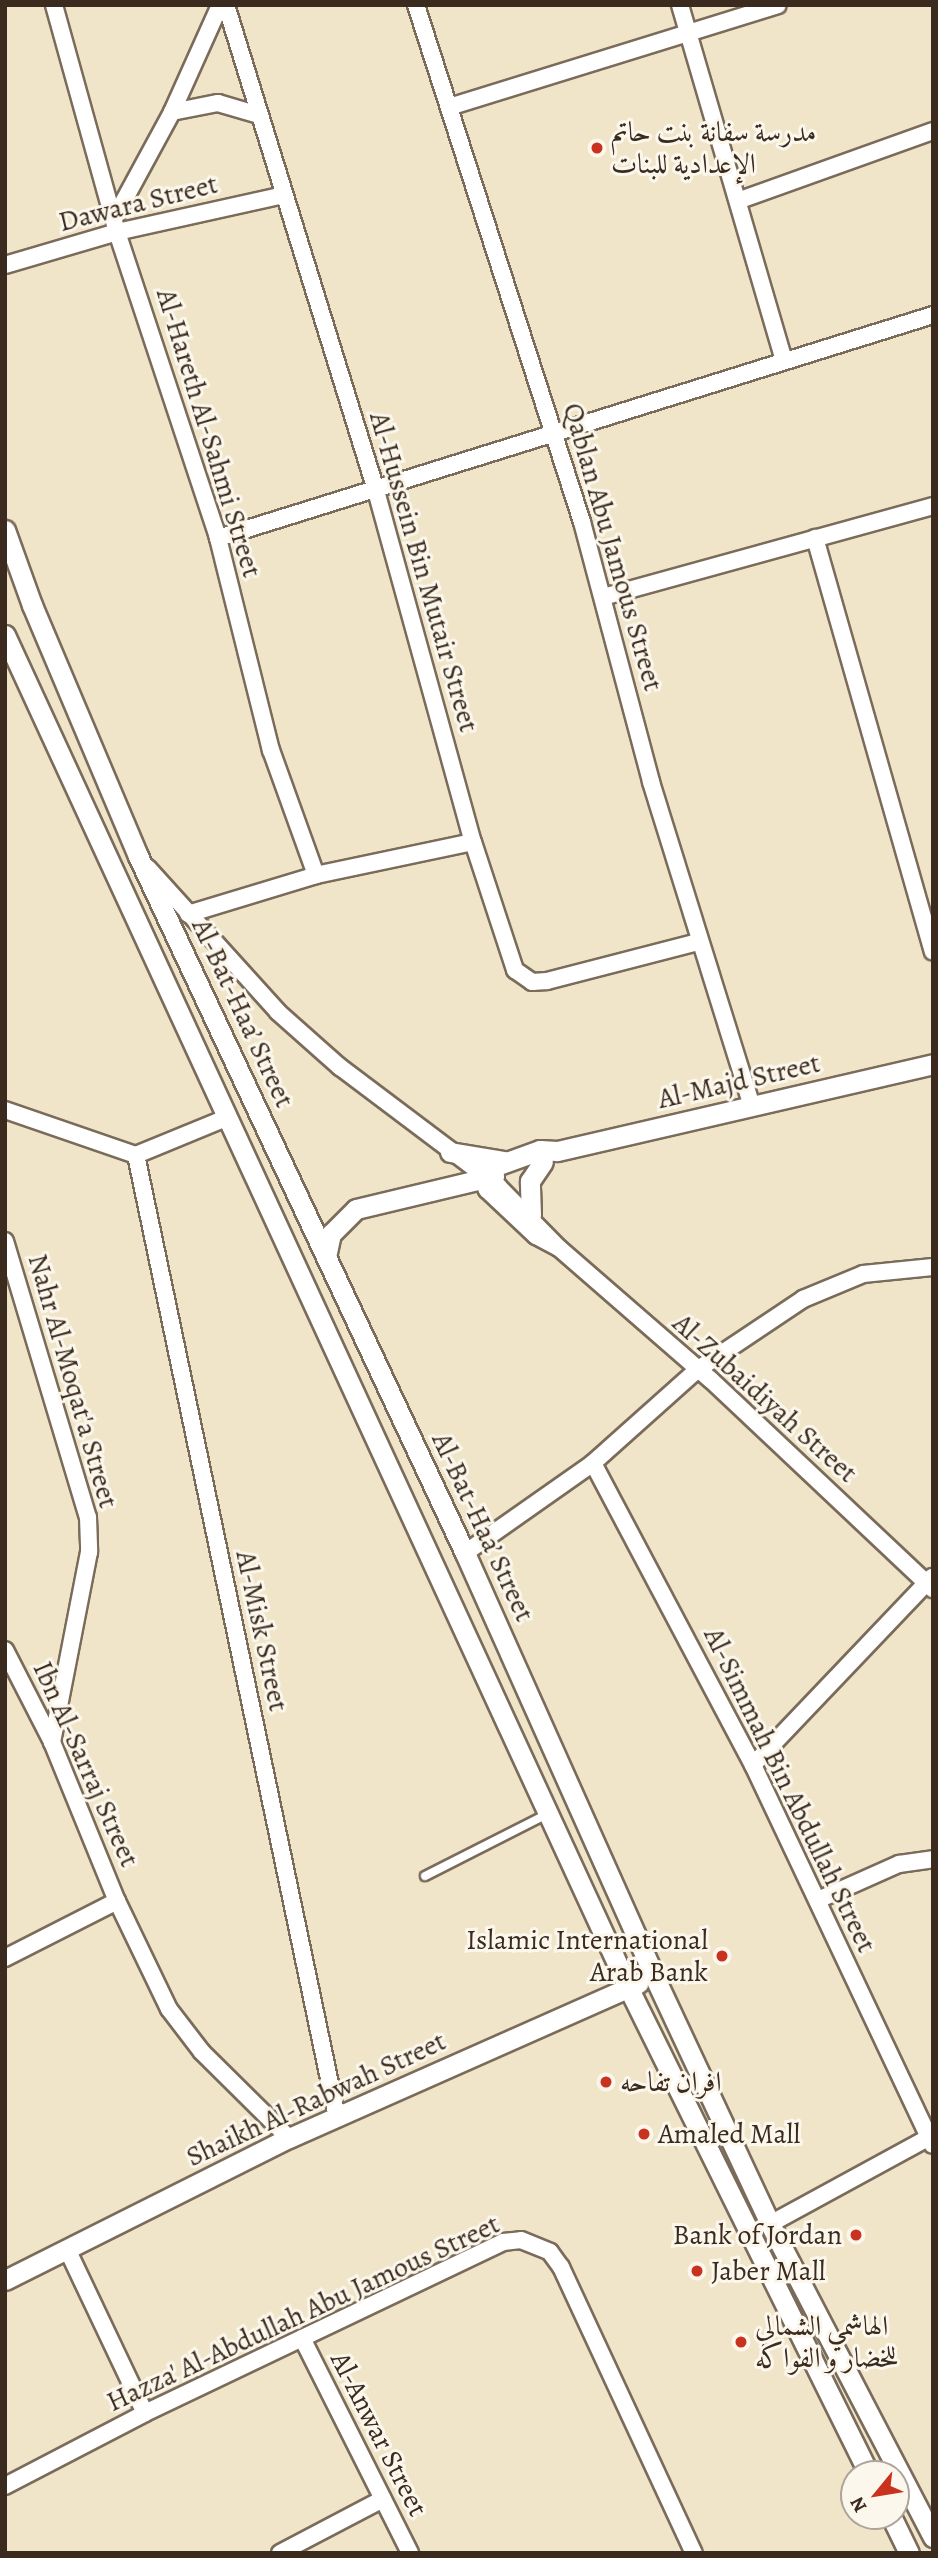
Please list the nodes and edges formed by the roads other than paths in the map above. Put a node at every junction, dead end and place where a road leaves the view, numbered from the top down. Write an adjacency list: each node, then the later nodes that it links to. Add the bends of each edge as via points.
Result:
1 (54, 5): 14 (street, Al-Hareth Al-Sahmi Street)
2 (220, 5): 9 (street)
3 (226, 5): 10 (street, Al-Hussein Bin Mutair Street)
4 (416, 5): 8 (street, Qablan Abu Jamous Street)
5 (680, 5): 7 (street)
6 (778, 5): 7 (street)
7 (690, 34): 8 (street); 13 (street)
8 (449, 107): 18 (street, Qablan Abu Jamous Street)
9 (172, 112): 10 (street, via 218,103); 14 (street)
10 (259, 114): 12 (street, Al-Hussein Bin Mutair Street)
11 (933, 131): 13 (street)
12 (285, 195): 14 (street, Dawara Street); 19 (street, Al-Hussein Bin Mutair Street)
13 (740, 200): 17 (street)
14 (115, 226): 15 (street, Dawara Street); 22 (street, Al-Hareth Al-Sahmi Street)
15 (5, 265)
16 (933, 315): 17 (street)
17 (784, 361): 18 (street)
18 (554, 432): 19 (street); 24 (street, Qablan Abu Jamous Street)
19 (375, 486): 22 (street); 26 (street, Al-Hussein Bin Mutair Street)
20 (933, 506): 23 (street)
21 (5, 530): 27 (street, Al-Bat-Haa’ Street)
22 (218, 538): 28 (street, Al-Hareth Al-Sahmi Street, via 271,750)
23 (815, 538): 24 (street); 29 (street)
24 (603, 597): 31 (street, Qablan Abu Jamous Street)
25 (5, 635): 36 (street, Al-Bat-Haa’ Street)
26 (473, 842): 28 (street); 31 (street, Al-Hussein Bin Mutair Street, via 509,957 522,978 547,981)
27 (138, 856): 30 (street, Al-Zubaidiyah Street); 45 (street, Al-Bat-Haa’ Street)
28 (316, 875): 30 (street)
29 (925, 897): 32 (street)
30 (188, 914): 37 (street, Al-Zubaidiyah Street, via 278,1012 340,1067)
31 (698, 942): 34 (street, Qablan Abu Jamous Street)
32 (933, 951)
33 (933, 1064): 34 (street, Al-Majd Street)
34 (752, 1106): 39 (street, Al-Majd Street)
35 (5, 1110): 38 (street)
36 (226, 1118): 38 (street); 50 (street, Al-Bat-Haa’ Street)
37 (450, 1152): 40 (street); 41 (street, Al-Zubaidiyah Street)
38 (136, 1156): 63 (street, Al-Misk Street)
39 (550, 1157): 40 (street, Al-Majd Street, via 540,1150); 41 (street, Al-Majd Street); 42 (street, via 530,1181)
40 (509, 1161): 41 (street, Al-Majd Street, via 486,1170)
41 (482, 1177): 42 (street, Al-Zubaidiyah Street); 44 (street, Al-Zubaidiyah Street, via 487,1190 536,1236); 45 (street, Al-Majd Street, via 356,1209 331,1234)
42 (531, 1215): 44 (street, Al-Zubaidiyah Street)
43 (5, 1241): 53 (street, Nahr Al-Moqat'a Street, via 88,1517 87,1564)
44 (559, 1248): 47 (street, Al-Zubaidiyah Street)
45 (326, 1257): 49 (street, Al-Bat-Haa’ Street)
46 (933, 1267): 47 (street, via 863,1273 829,1284)
47 (696, 1370): 48 (street); 51 (street, Al-Zubaidiyah Street)
48 (593, 1462): 49 (street); 54 (street, Al-Simmah Bin Abdullah Street)
49 (465, 1553): 50 (street); 61 (street, Al-Bat-Haa’ Street)
50 (437, 1567): 55 (street, Al-Bat-Haa’ Street)
51 (931, 1583): 54 (street)
52 (5, 1650): 53 (street, Ibn Al-Sarraj Street)
53 (52, 1742): 59 (street, Ibn Al-Sarraj Street)
54 (753, 1765): 58 (street, Al-Simmah Bin Abdullah Street)
55 (549, 1813): 57 (lane); 62 (street, Al-Bat-Haa’ Street)
56 (933, 1859): 58 (street, via 899,1864)
57 (425, 1876)
58 (818, 1900): 65 (street, Al-Simmah Bin Abdullah Street)
59 (117, 1901): 60 (street, Ibn Al-Sarraj Street); 64 (street, via 169,2009 202,2052)
60 (5, 1958)
61 (654, 1976): 62 (street, Shaikh Al-Rabwah Street); 66 (street, Al-Bat-Haa’ Street)
62 (628, 1987): 63 (street, Shaikh Al-Rabwah Street); 71 (street, Al-Bat-Haa’ Street)
63 (337, 2118): 64 (street, Shaikh Al-Rabwah Street)
64 (289, 2137): 67 (street, Shaikh Al-Rabwah Street)
65 (931, 2139): 66 (street)
66 (770, 2224): 75 (street, Al-Bat-Haa’ Street)
67 (68, 2251): 68 (street, Shaikh Al-Rabwah Street); 70 (street)
68 (5, 2280)
69 (302, 2338): 70 (street, Hazza' Al-Abdullah Abu Jamous Street); 73 (street, Al-Anwar Street); 78 (street, Hazza' Al-Abdullah Abu Jamous Street, via 503,2242 535,2242 561,2267)
70 (145, 2413): 72 (street, Hazza' Al-Abdullah Abu Jamous Street)
71 (862, 2460)
72 (5, 2486)
73 (383, 2499): 76 (street); 77 (street, Al-Anwar Street)
74 (898, 2530): 79 (street)
75 (933, 2537)
76 (279, 2553)
77 (410, 2553)
78 (694, 2553)
79 (909, 2553)

